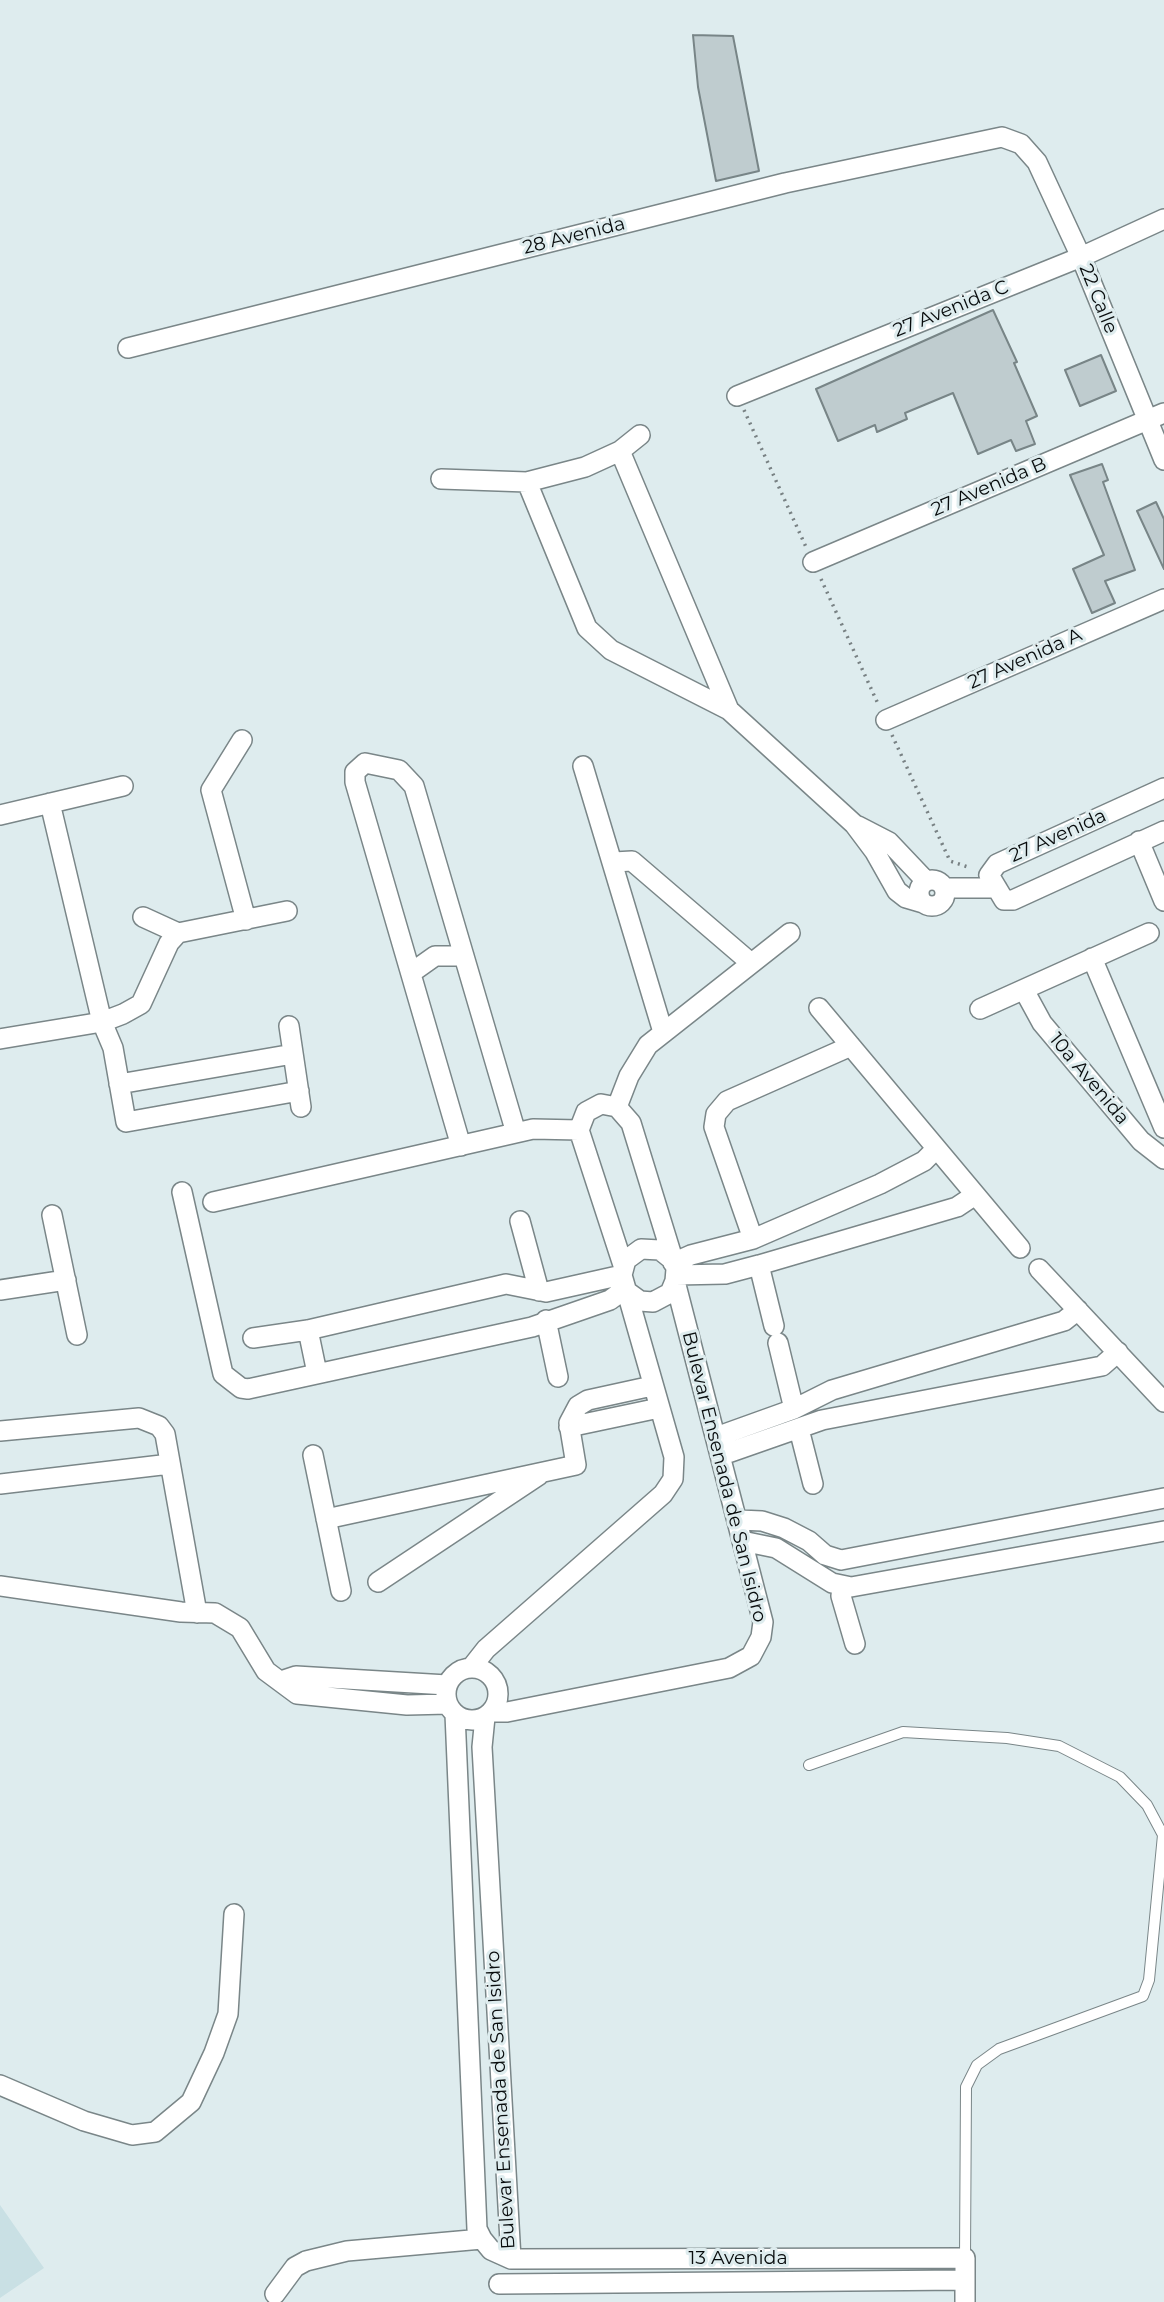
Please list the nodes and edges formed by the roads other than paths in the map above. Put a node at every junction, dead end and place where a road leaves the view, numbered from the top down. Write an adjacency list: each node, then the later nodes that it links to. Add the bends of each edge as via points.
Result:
1 (1021, 144): 3 (street, 22 Calle, via 1037,162); 4 (street, 28 Avenida, via 992,137 798,180)
2 (1164, 219): 3 (street, 27 Avenida C)
3 (1080, 257): 5 (street, 27 Avenida C); 6 (street, 22 Calle)
4 (128, 348)
5 (737, 396)
6 (1156, 416): 9 (street, 22 Calle); 12 (street, 27 Avenida B)
7 (640, 435): 8 (street)
8 (620, 451): 11 (street, via 585,467); 14 (street)
9 (1164, 460)
10 (441, 479): 11 (street)
11 (527, 482): 14 (street, via 587,628 611,650)
12 (813, 562)
13 (1164, 599): 15 (street, 27 Avenida A)
14 (729, 710): 22 (street)
15 (886, 720)
16 (242, 740): 31 (street, via 211,790)
17 (583, 766): 25 (street)
18 (123, 786): 20 (street)
19 (1164, 788): 26 (street, 27 Avenida, via 996,864)
20 (50, 803): 21 (street); 42 (street)
21 (0, 815)
22 (854, 824): 27 (street, via 888,842); 27 (street, via 906,898 923,903 918,891)
23 (1164, 831): 24 (street, 27 Avenida)
24 (1139, 841): 26 (street, 27 Avenida, via 1013,900 1004,900); 28 (street)
25 (614, 862): 37 (street, via 632,860); 44 (street)
26 (993, 882): 27 (street)
27 (935, 885)
28 (1164, 901)
29 (287, 911): 31 (street)
30 (143, 917): 32 (street)
31 (246, 920): 32 (street)
32 (178, 933): 42 (street, via 141,1004)
33 (790, 933): 37 (street)
34 (1149, 933): 36 (street)
35 (464, 956): 38 (street, via 435,956); 38 (street, via 412,781 399,770 365,763 355,772 355,782); 52 (street)
36 (1092, 958): 39 (street); 50 (street, 10a Avenida)
37 (751, 963): 44 (street)
38 (411, 973): 53 (street)
39 (1024, 990): 41 (street); 55 (street, 10a Avenida, via 1042,1023 1141,1140)
40 (819, 1008): 46 (street)
41 (980, 1009)
42 (102, 1022): 45 (street); 48 (street, via 113,1048)
43 (289, 1026): 47 (street)
44 (663, 1032): 49 (street, via 635,1066)
45 (0, 1039)
46 (851, 1046): 54 (street); 61 (street, via 727,1101 716,1114 714,1127)
47 (293, 1054): 48 (street); 48 (street, via 300,1099 126,1122)
48 (119, 1084)
49 (617, 1107): 51 (street, via 592,1107 581,1119); 64 (street, Bulevar Ensenada de San Isidro, via 631,1123)
50 (1164, 1128)
51 (579, 1130): 52 (street); 67 (street)
52 (516, 1133): 53 (street)
53 (461, 1146): 58 (street)
54 (936, 1149): 57 (street); 61 (street, via 924,1161 880,1184)
55 (1164, 1159)
56 (183, 1192): 76 (street, via 223,1374 248,1389)
57 (975, 1195): 62 (street); 63 (street, via 957,1207)
58 (213, 1202)
59 (52, 1214): 66 (street)
60 (520, 1221): 69 (street)
61 (753, 1239): 64 (street, via 691,1255)
62 (1020, 1248)
63 (759, 1265): 64 (street, via 725,1274); 81 (street)
64 (674, 1269): 67 (street, via 670,1293 653,1302 640,1300); 67 (street, via 660,1250 648,1248 630,1255); 85 (street, Bulevar Ensenada de San Isidro)
65 (1039, 1269): 70 (street)
66 (66, 1280): 68 (street); 73 (street)
67 (625, 1281): 69 (street); 71 (street, via 610,1300); 78 (street)
68 (0, 1290)
69 (539, 1291): 72 (street, via 506,1284)
70 (1077, 1310): 75 (street); 81 (street, via 1064,1321 832,1390)
71 (547, 1320): 76 (street); 77 (street)
72 (308, 1330): 74 (street); 76 (street)
73 (77, 1335)
74 (253, 1338)
75 (1118, 1352): 79 (street); 83 (street, via 1102,1366 822,1420)
76 (317, 1373)
77 (558, 1377)
78 (652, 1386): 80 (street); 82 (street, via 582,1402 570,1416)
79 (1164, 1402)
80 (659, 1408): 82 (street); 102 (street, via 675,1464 669,1487 486,1649)
81 (794, 1409): 85 (street)
82 (569, 1427): 88 (street, via 576,1465)
83 (799, 1429): 85 (street); 90 (street)
84 (0, 1431): 87 (street, via 146,1419 165,1434)
85 (719, 1446): 93 (street, Bulevar Ensenada de San Isidro)
86 (313, 1455): 92 (street)
87 (170, 1464): 89 (street); 100 (street)
88 (549, 1468): 92 (street); 96 (street)
89 (0, 1484)
90 (813, 1484)
91 (1164, 1498): 93 (street, via 841,1560 784,1528)
92 (326, 1519): 99 (street)
93 (739, 1520): 95 (street, Bulevar Ensenada de San Isidro)
94 (1164, 1531): 98 (street)
95 (742, 1541): 98 (street, via 776,1548); 104 (street, Bulevar Ensenada de San Isidro, via 763,1622 759,1644 746,1660 729,1668)
96 (378, 1582)
97 (0, 1586): 100 (street)
98 (842, 1586): 101 (street)
99 (341, 1591)
100 (197, 1613): 103 (street, via 215,1613 232,1621 261,1665 281,1681 296,1676)
101 (855, 1644)
102 (471, 1668): 103 (street, via 459,1671); 104 (street, via 485,1671 498,1686 498,1700)
103 (450, 1701): 104 (street, via 466,1720); 109 (street, Bulevar Ensenada de San Isidro)
104 (489, 1715): 108 (street, Bulevar Ensenada de San Isidro, via 482,1747)
105 (809, 1765): 111 (lane, via 903,1732 1059,1746 1119,1777 1147,1805 1163,1835 1149,1980 1143,1996 999,2049 976,2065 966,2087)
106 (234, 1914): 107 (street, via 228,2014 214,2053 191,2102 155,2132 132,2135 96,2125)
107 (0, 2085)
108 (506, 2197): 109 (street); 112 (street, Bulevar Ensenada de San Isidro)
109 (476, 2199): 110 (street, Bulevar Ensenada de San Isidro)
110 (482, 2239): 112 (street, Bulevar Ensenada de San Isidro, via 491,2250); 115 (street, via 347,2251 306,2261 295,2267)
111 (965, 2258): 112 (street, 13 Avenida); 113 (street)
112 (511, 2259)
113 (964, 2280): 114 (street); 116 (street)
114 (499, 2284)
115 (275, 2294)
116 (965, 2302)

